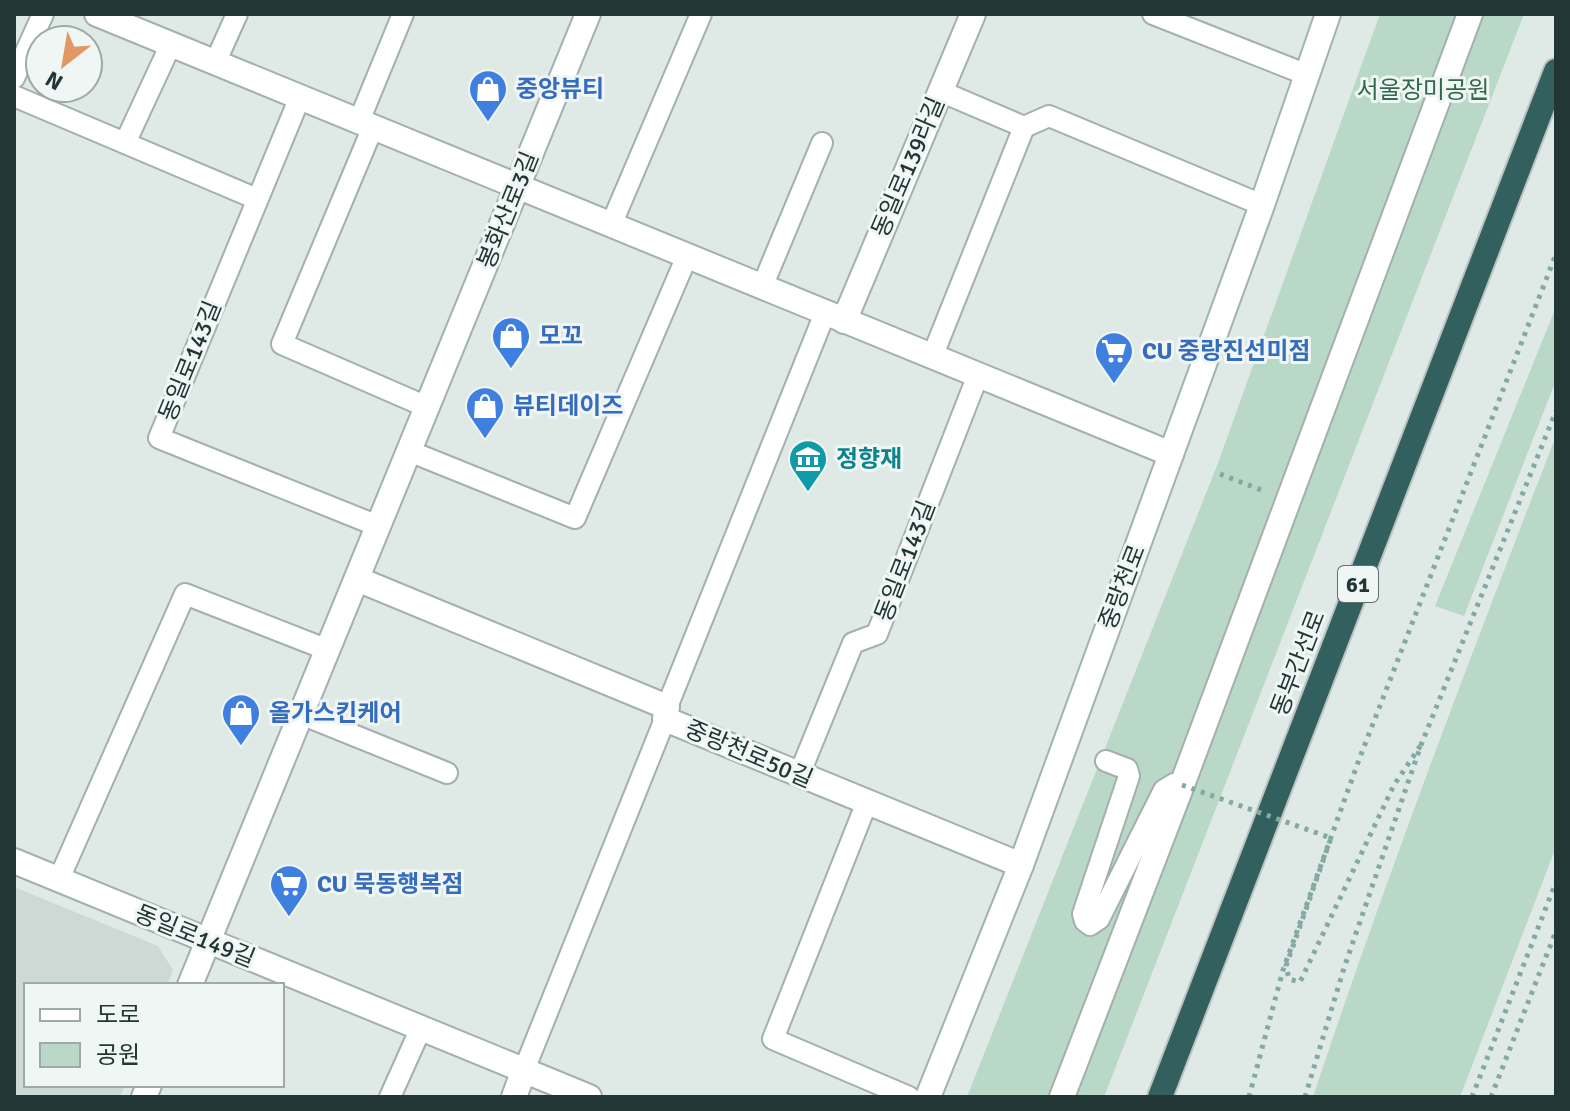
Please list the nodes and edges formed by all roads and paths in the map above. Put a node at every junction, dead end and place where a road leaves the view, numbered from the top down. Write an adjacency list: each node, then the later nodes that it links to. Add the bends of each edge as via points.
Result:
1 (43, 14): 16 (lane)
2 (97, 14): 11 (street)
3 (237, 14): 13 (lane)
4 (403, 14): 20 (lane)
5 (588, 14): 24 (street, 봉화산로3길)
6 (701, 14): 27 (lane)
7 (973, 14): 17 (street, 동일로139라길)
8 (1153, 14): 15 (lane)
9 (1328, 14): 15 (street, 중랑천로)
10 (1470, 14): 39 (street)
11 (140, 22): 12 (street)
12 (171, 44): 13 (street); 22 (lane)
13 (215, 63): 19 (street)
14 (1556, 71): 66 (highway, 동부간선로 / 61)
15 (1305, 74): 26 (street, 중랑천로)
16 (14, 78)
17 (940, 91): 21 (lane); 31 (street, 동일로139라길)
18 (14, 96): 22 (lane)
19 (300, 97): 20 (street); 25 (lane, 동일로143길)
20 (366, 124): 24 (street); 34 (lane, via 282,344)
21 (1024, 127): 26 (lane, via 1049,116); 32 (lane)
22 (125, 143): 25 (lane)
23 (822, 143): 30 (lane)
24 (518, 186): 27 (street); 34 (street, 봉화산로3길)
25 (257, 199): 40 (lane, 동일로143길, via 159,438)
26 (1262, 205): 37 (street, 중랑천로)
27 (611, 225): 29 (street)
28 (1556, 254): 67 (path, via 1355,771 1279,982)
29 (687, 256): 30 (street); 36 (lane, via 575,518)
30 (762, 287): 31 (street)
31 (835, 317): 32 (street); 43 (lane)
32 (932, 357): 33 (street)
33 (978, 375): 37 (street); 48 (lane, 동일로143길, via 877,634 853,643)
34 (427, 407): 36 (street, 봉화산로3길)
35 (1556, 411): 45 (path)
36 (409, 451): 40 (street, 봉화산로3길)
37 (1171, 454): 52 (street, 중랑천로)
38 (1220, 474): 39 (path)
39 (1288, 501): 49 (street)
40 (378, 526): 41 (street, 봉화산로3길)
41 (357, 579): 42 (street, 봉화산로3길); 43 (street, 중랑천로50길)
42 (328, 650): 44 (street, 봉화산로3길); 53 (lane, via 185,594)
43 (666, 713): 48 (street, 중랑천로50길); 59 (lane)
44 (301, 714): 47 (lane); 56 (street, 봉화산로3길)
45 (1421, 745): 49 (path, bridge, via 1394,785 1300,982 1289,979 1286,966 1331,838); 68 (path)
46 (1106, 761): 49 (lane, via 1127,769 1129,776 1083,914 1090,925 1099,919 1164,790)
47 (447, 773)
48 (799, 775): 50 (street, 중랑천로50길)
49 (1182, 785): 65 (street)
50 (867, 802): 52 (street, 중랑천로50길); 63 (lane, via 773,1039)
51 (14, 861): 53 (street, 동일로149길)
52 (1021, 865): 64 (street, 중랑천로)
53 (59, 879): 56 (street, 동일로149길)
54 (1556, 882): 69 (path)
55 (1556, 931): 70 (path)
56 (208, 941): 57 (street, 봉화산로3길); 58 (street, 동일로149길)
57 (191, 983)
58 (421, 1028): 59 (street, 동일로149길); 60 (lane)
59 (524, 1070): 61 (street); 62 (street, 동일로149길)
60 (390, 1097)
61 (514, 1097)
62 (589, 1097)
63 (909, 1097)
64 (928, 1097)
65 (1062, 1097)
66 (1160, 1097)
67 (1249, 1097)
68 (1305, 1097)
69 (1472, 1097)
70 (1491, 1097)

